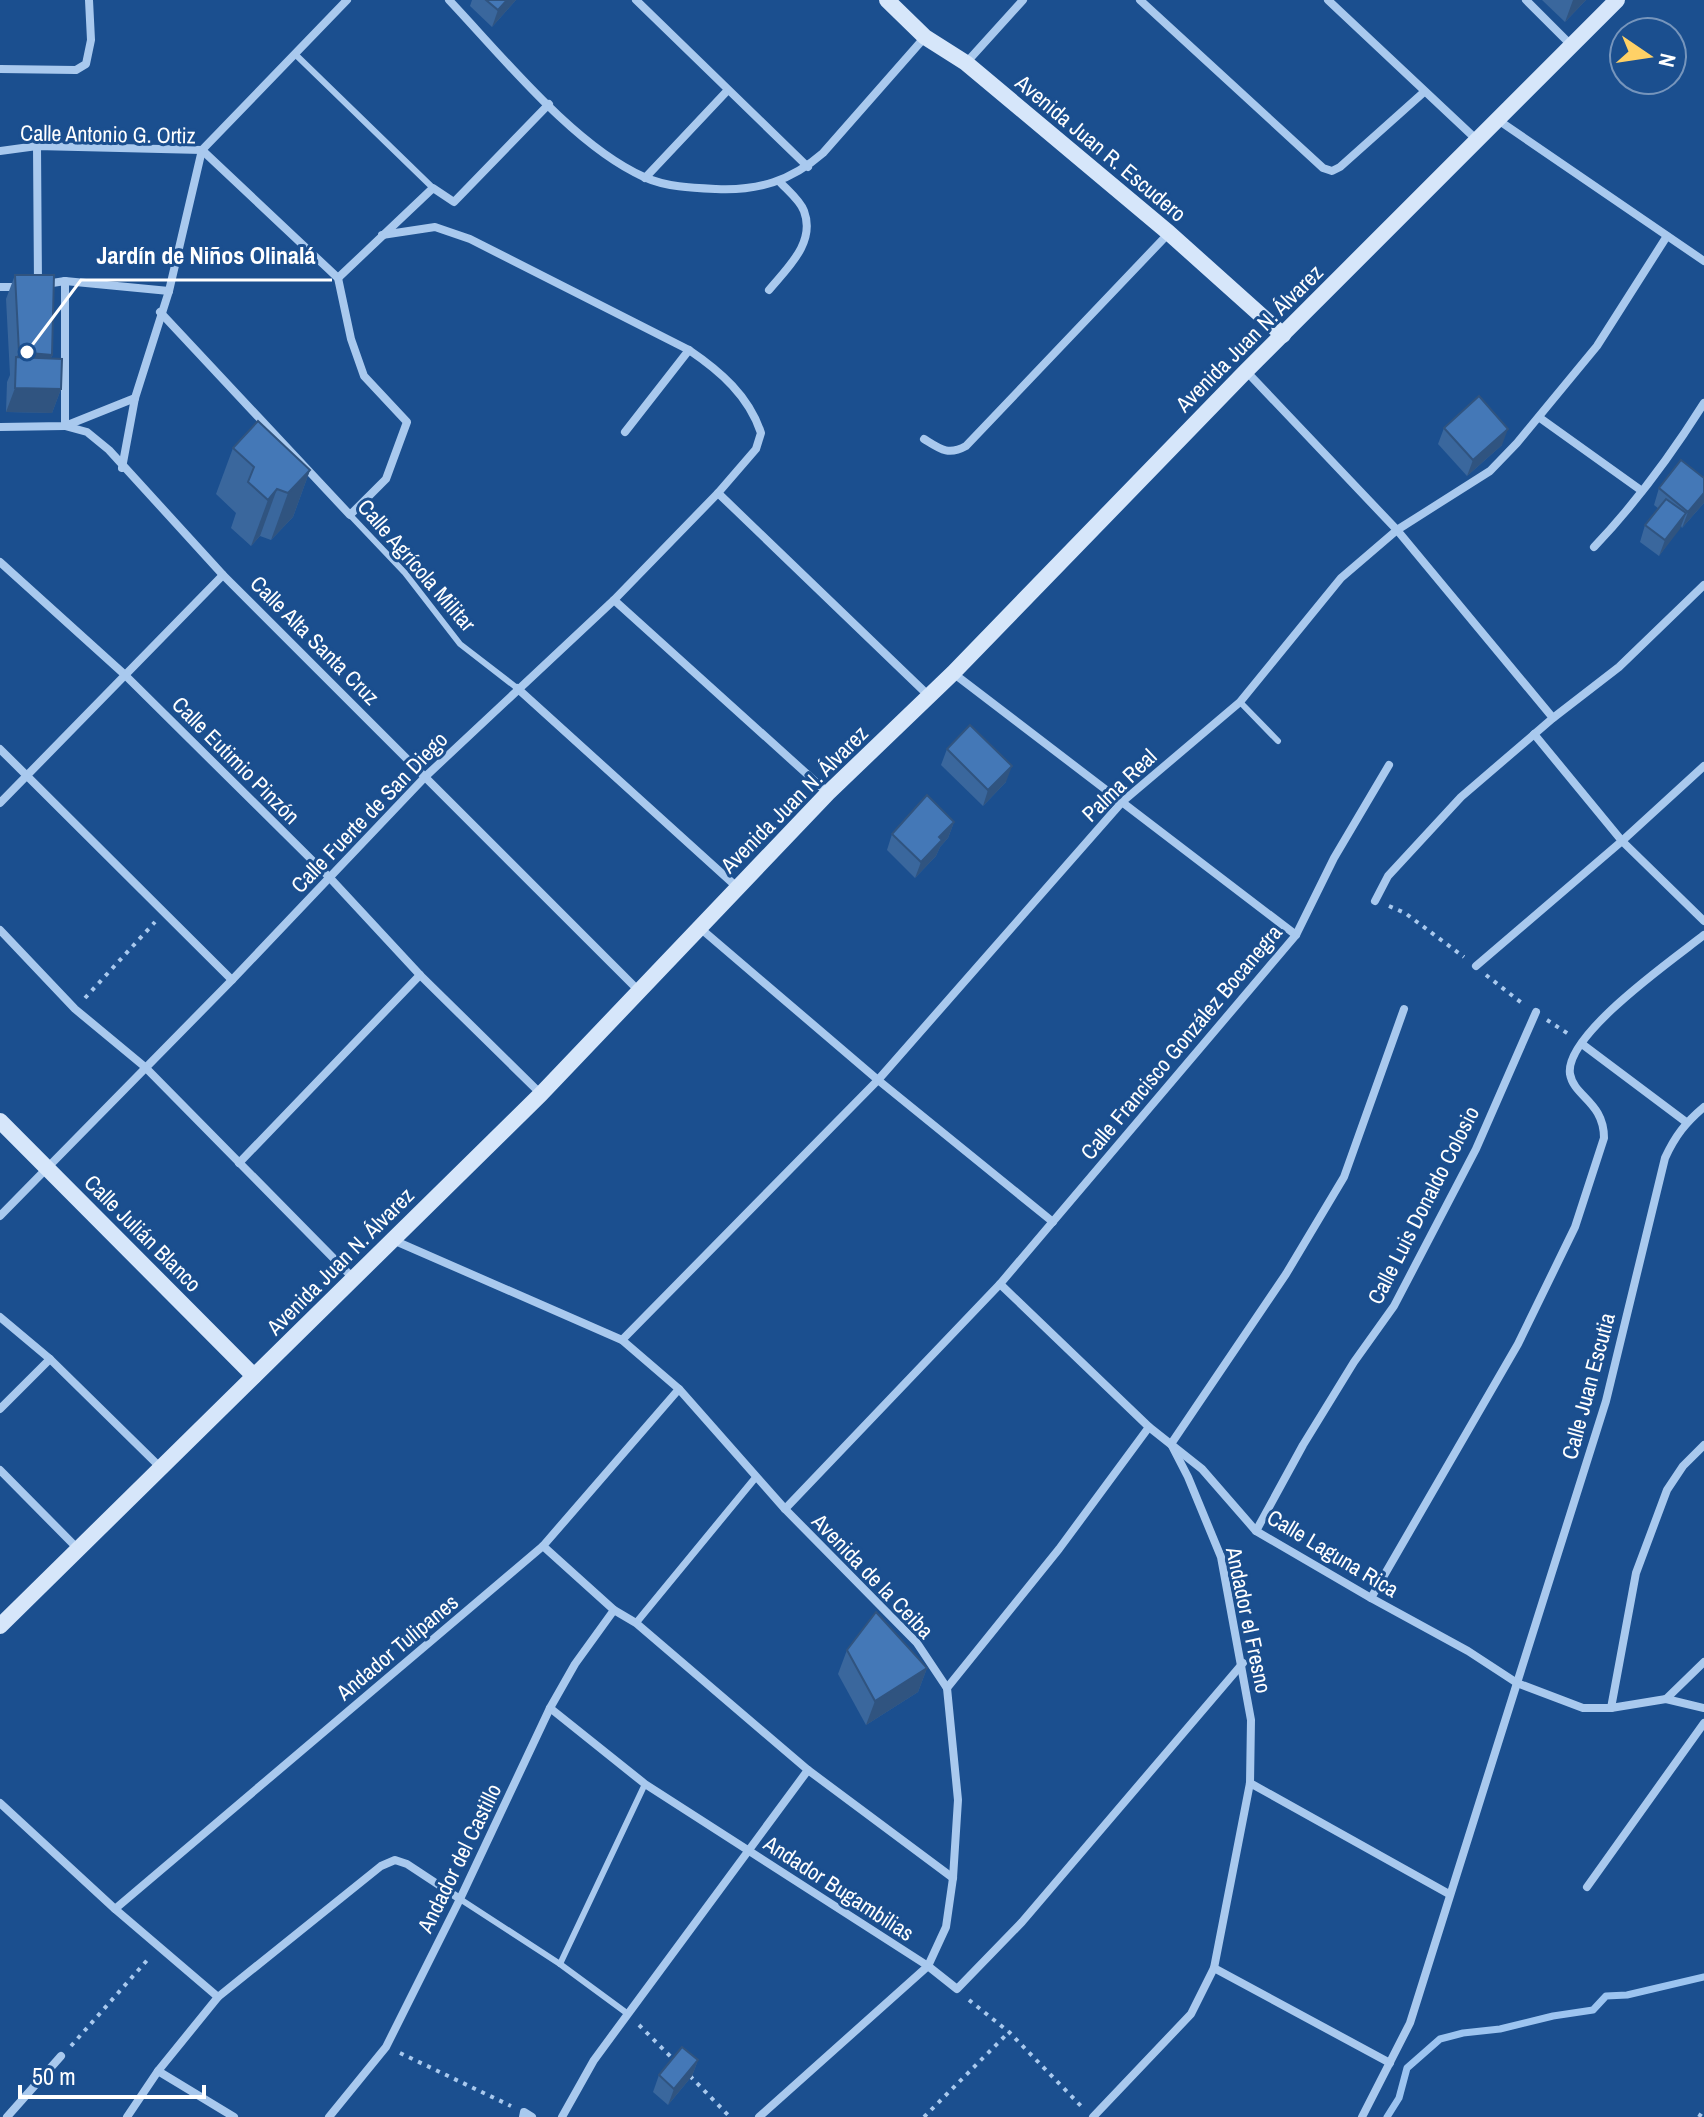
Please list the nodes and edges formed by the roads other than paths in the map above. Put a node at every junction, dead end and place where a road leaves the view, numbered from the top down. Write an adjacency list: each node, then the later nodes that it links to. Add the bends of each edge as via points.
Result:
1 (89, 0): 15 (street, via 86,64 76,70)
2 (347, 0): 13 (street)
3 (449, 0): 18 (street)
4 (636, 0): 16 (street)
5 (887, 0): 11 (main road, Avenida Juan R. Escudero)
6 (1023, 0): 14 (street)
7 (1140, 0): 17 (street, via 1332,171)
8 (1328, 0): 17 (street)
9 (1526, 0): 12 (street)
10 (1617, 0): 12 (main road, Avenida Juan N. Álvarez)
11 (925, 37): 14 (main road, Avenida Juan R. Escudero); 24 (street)
12 (1572, 46): 19 (main road, Avenida Juan N. Álvarez)
13 (295, 54): 22 (street); 27 (lane)
14 (966, 63): 28 (main road, Avenida Juan R. Escudero)
15 (0, 69)
16 (727, 91): 24 (street); 25 (street)
17 (1424, 92): 20 (street)
18 (549, 104): 25 (street, via 597,151); 27 (street, via 454,202)
19 (1498, 120): 20 (main road, Avenida Juan N. Álvarez); 30 (street)
20 (1477, 140): 39 (main road, Avenida Juan N. Álvarez)
21 (37, 146): 22 (street, Calle Antonio G. Ortiz); 23 (street, Calle Antonio G. Ortiz); 34 (street)
22 (202, 150): 32 (street, Calle Antonio G. Ortiz); 37 (street)
23 (0, 151)
24 (808, 167): 26 (street)
25 (645, 178): 26 (street, via 682,188 744,191)
26 (779, 181): 36 (street, via 804,209 807,228 801,251)
27 (433, 188): 29 (street)
28 (1169, 233): 39 (main road, Avenida Juan R. Escudero); 48 (street, via 966,446 945,452)
29 (382, 235): 32 (street); 40 (street, via 435,227 470,239)
30 (1667, 236): 31 (street); 44 (street, Palma Real, via 1597,346)
31 (1704, 261)
32 (338, 278): 52 (street, via 364,376 407,422 386,479)
33 (65, 281): 34 (street); 37 (street); 45 (street)
34 (38, 286): 35 (street)
35 (0, 287)
36 (769, 290)
37 (169, 291): 38 (street)
38 (160, 312): 42 (street); 52 (street, Calle Agrícola Militar)
39 (1283, 335): 41 (main road, Avenida Juan N. Álvarez)
40 (689, 350): 47 (street); 51 (street, Calle Fuerte de San Diego, via 719,371 746,401 761,433 756,449)
41 (1246, 371): 53 (street); 59 (main road, Avenida Juan N. Álvarez)
42 (135, 398): 45 (street); 49 (street)
43 (1704, 403): 50 (street)
44 (1540, 418): 50 (street); 53 (street, Palma Real, via 1490,471)
45 (65, 426): 46 (street); 49 (street, Calle Alta Santa Cruz, via 87,432)
46 (0, 427)
47 (625, 432)
48 (924, 439)
49 (122, 468): 56 (street, Calle Alta Santa Cruz)
50 (1642, 491): 54 (street)
51 (718, 493): 58 (street, Calle Fuerte de San Diego); 62 (street)
52 (350, 515): 61 (lane, Calle Agrícola Militar, via 405,573 460,644)
53 (1397, 530): 63 (street, Palma Real, via 1341,578); 64 (street)
54 (1594, 547)
55 (0, 562): 60 (street, Calle Eutimio Pinzón)
56 (223, 575): 60 (street); 70 (street, Calle Alta Santa Cruz)
57 (1704, 585): 64 (street, via 1619,667)
58 (614, 600): 61 (street, Calle Fuerte de San Diego); 72 (street)
59 (953, 673): 62 (main road, Avenida Juan N. Álvarez); 73 (street)
60 (124, 674): 71 (street); 76 (street, Calle Eutimio Pinzón)
61 (517, 688): 70 (street, Calle Fuerte de San Diego); 77 (street, Calle Agrícola Militar)
62 (929, 696): 72 (main road, Avenida Juan N. Álvarez)
63 (1240, 702): 66 (lane); 73 (street, Palma Real)
64 (1553, 718): 65 (street)
65 (1534, 734): 75 (street); 78 (street, via 1461,797 1388,876)
66 (1278, 741)
67 (0, 749): 71 (street)
68 (1389, 765): 82 (street, Calle Francisco González Bocanegra)
69 (1704, 766): 75 (street)
70 (426, 776): 76 (street, Calle Fuerte de San Diego); 87 (street, Calle Alta Santa Cruz)
71 (26, 777): 74 (street); 86 (street)
72 (828, 793): 77 (main road, Avenida Juan N. Álvarez)
73 (1122, 802): 82 (street); 92 (street, Palma Real)
74 (0, 803)
75 (1622, 841): 79 (street); 84 (street)
76 (330, 878): 85 (street, Calle Eutimio Pinzón); 86 (street, Calle Fuerte de San Diego)
77 (738, 888): 80 (main road, Avenida Juan N. Álvarez)
78 (1375, 901)
79 (1704, 921)
80 (700, 927): 87 (main road, Avenida Juan N. Álvarez); 92 (street)
81 (0, 930): 91 (street, via 75,1009)
82 (1296, 935): 100 (street, Calle Francisco González Bocanegra)
83 (1704, 935): 90 (street, via 1614,1006)
84 (1476, 966)
85 (420, 975): 93 (street, Calle Eutimio Pinzón); 97 (street)
86 (232, 980): 91 (street, Calle Fuerte de San Diego)
87 (639, 991): 93 (main road, Avenida Juan N. Álvarez)
88 (1404, 1009): 111 (street, via 1344,1177 1286,1274)
89 (1536, 1012): 117 (street, Calle Luis Donaldo Colosio, via 1476,1149 1394,1306 1303,1445)
90 (1582, 1044): 96 (street); 120 (street, via 1570,1072 1604,1123 1604,1138 1575,1227 1518,1344)
91 (145, 1067): 97 (street); 98 (street, Calle Fuerte de San Diego)
92 (878, 1080): 100 (street); 105 (street, Palma Real)
93 (541, 1094): 101 (main road, Avenida Juan N. Álvarez)
94 (1704, 1107): 96 (street, Calle Juan Escutia)
95 (0, 1121): 98 (main road, Calle Julián Blanco)
96 (1686, 1122): 126 (street, Calle Juan Escutia, via 1665,1158 1606,1401)
97 (239, 1163): 102 (street)
98 (47, 1166): 99 (street, Calle Fuerte de San Diego); 107 (main road, Calle Julián Blanco)
99 (0, 1216)
100 (1053, 1222): 103 (street, Calle Francisco González Bocanegra)
101 (393, 1240): 102 (main road, Avenida Juan N. Álvarez); 105 (street, Avenida de la Ceiba)
102 (354, 1278): 107 (main road, Avenida Juan N. Álvarez)
103 (1000, 1284): 110 (street, Calle Laguna Rica); 116 (street, Calle Francisco González Bocanegra)
104 (0, 1317): 106 (street)
105 (622, 1340): 108 (street, Avenida de la Ceiba)
106 (50, 1359): 109 (street); 113 (street)
107 (254, 1376): 113 (main road, Avenida Juan N. Álvarez)
108 (679, 1389): 115 (street, Avenida de la Ceiba); 118 (street, Andador Tulipanes)
109 (0, 1409)
110 (1149, 1427): 111 (street, Calle Laguna Rica); 127 (street)
111 (1171, 1444): 117 (street, Calle Laguna Rica, via 1202,1469); 125 (street, Andador el Fresno, via 1221,1557)
112 (1704, 1445): 130 (street, via 1667,1490 1636,1573)
113 (161, 1468): 119 (main road, Avenida Juan N. Álvarez)
114 (0, 1470): 119 (street)
115 (756, 1477): 116 (street, Avenida de la Ceiba); 122 (street)
116 (785, 1509): 127 (street, Avenida de la Ceiba, via 917,1643)
117 (1256, 1531): 120 (street, Calle Laguna Rica)
118 (543, 1546): 121 (street); 142 (street, Andador Tulipanes)
119 (78, 1549): 123 (main road, Avenida Juan N. Álvarez)
120 (1371, 1598): 126 (street, Calle Laguna Rica)
121 (614, 1610): 122 (street); 129 (street, Andador del Castillo)
122 (636, 1623): 133 (street)
123 (0, 1626)
124 (1704, 1662): 128 (street)
125 (1243, 1663): 134 (street, Andador el Fresno, via 1251,1720); 144 (street, Andador Bugambilias, via 1022,1922 957,1989)
126 (1517, 1683): 130 (street, Calle Laguna Rica, via 1583,1708); 140 (street, Calle Juan Escutia)
127 (947, 1688): 138 (street, Avenida de la Ceiba, via 958,1800)
128 (1666, 1699): 130 (street, Calle Laguna Rica); 131 (street)
129 (550, 1708): 135 (street, Andador Bugambilias); 141 (street, Andador del Castillo)
130 (1611, 1708)
131 (1704, 1708)
132 (1704, 1723): 139 (street)
133 (808, 1770): 137 (street); 138 (street)
134 (1250, 1783): 140 (street); 145 (street, Andador el Fresno)
135 (645, 1784): 137 (street, Andador Bugambilias); 143 (lane)
136 (0, 1803): 142 (street)
137 (749, 1852): 144 (street, Andador Bugambilias); 147 (street)
138 (953, 1878): 144 (street, Avenida de la Ceiba, via 946,1927)
139 (1587, 1887)
140 (1449, 1894): 149 (street, Calle Juan Escutia, via 1410,2023)
141 (460, 1899): 143 (lane); 146 (street, via 395,1860); 154 (street, Andador del Castillo, via 386,2047)
142 (115, 1909): 146 (street)
143 (560, 1964): 147 (lane)
144 (928, 1966): 156 (street, Avenida de la Ceiba)
145 (1214, 1968): 149 (street); 157 (street, Andador el Fresno, via 1191,2014)
146 (218, 1997): 150 (street)
147 (628, 2014): 155 (street)
148 (61, 2056): 151 (street)
149 (1390, 2063): 158 (street, Calle Juan Escutia)
150 (158, 2071): 152 (street); 153 (street)
151 (7, 2117)
152 (127, 2117)
153 (234, 2117)
154 (329, 2117)
155 (562, 2117)
156 (759, 2117)
157 (1092, 2117)
158 (1362, 2117)

